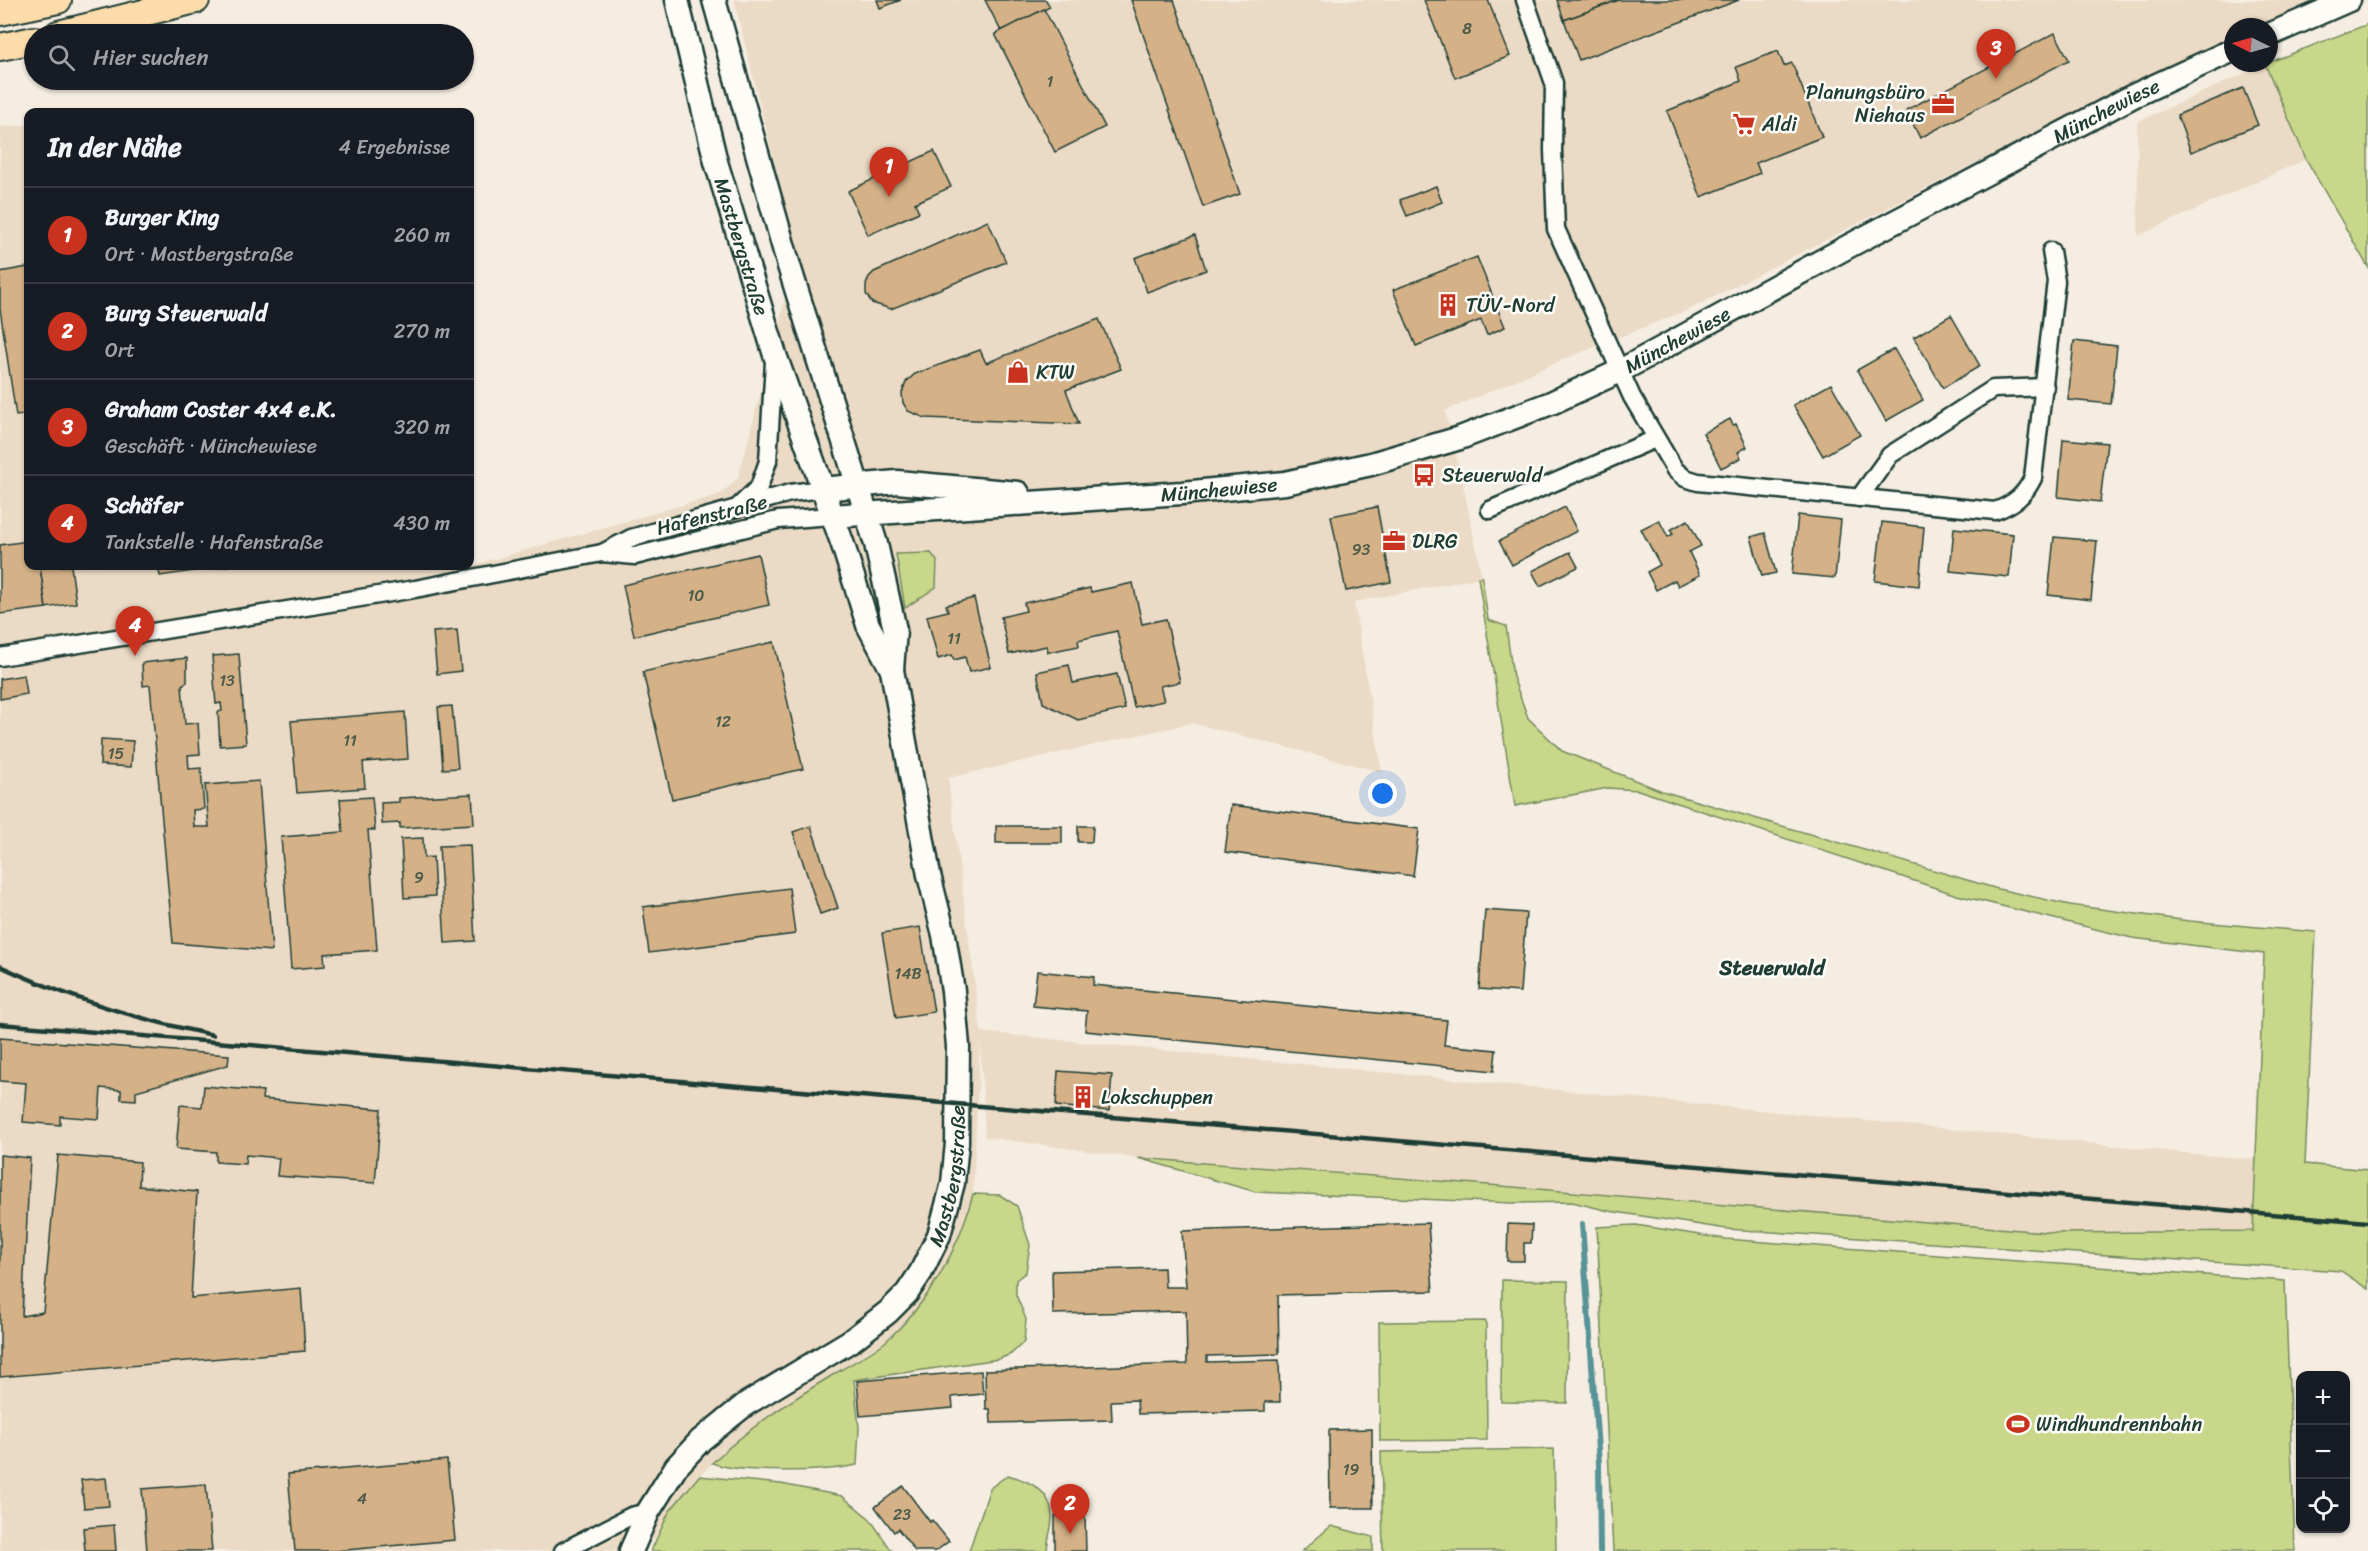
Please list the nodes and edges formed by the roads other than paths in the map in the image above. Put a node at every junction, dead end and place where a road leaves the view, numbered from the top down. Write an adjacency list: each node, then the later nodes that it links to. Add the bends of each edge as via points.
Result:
1 (58, 0): 7 (main road)
2 (196, 0): 8 (main road)
3 (677, 0): 14 (main road, Mastbergstraße, via 716,162)
4 (714, 0): 18 (main road, Mastbergstraße, via 789,266)
5 (1525, 0): 15 (street, via 1554,83 1556,229)
6 (2349, 0): 9 (main road)
7 (0, 12)
8 (99, 24)
9 (2278, 31)
10 (24, 42): 11 (main road)
11 (0, 46)
12 (2224, 54): 15 (main road, Münchewiese, via 2133,96)
13 (2051, 251): 16 (street, via 2056,281)
14 (775, 355): 19 (main road, Mastbergstraße); 22 (street, Hafenstraße, via 768,461 759,487)
15 (1620, 371): 17 (street); 21 (main road, Münchewiese, via 1460,438 1328,474 1240,488)
16 (2045, 387): 20 (street, via 1993,388 1890,455); 20 (street, via 2033,478 2025,494 2011,505 1995,511)
17 (1655, 439): 20 (street, via 1675,470 1698,482); 23 (street)
18 (859, 484): 19 (main road); 21 (main road, Münchewiese, via 910,483); 24 (main road, Mastbergstraße)
19 (822, 489): 22 (street, Hafenstraße, via 790,493); 25 (main road, Mastbergstraße)
20 (1859, 498)
21 (1080, 499): 24 (main road, Münchewiese)
22 (736, 509): 26 (street, Hafenstraße, via 631,538)
23 (1490, 510)
24 (867, 514): 25 (main road); 28 (main road, Mastbergstraße, via 895,630)
25 (832, 516): 26 (street, Hafenstraße, via 778,520 635,556); 28 (main road, Mastbergstraße, via 868,625)
26 (602, 553): 27 (street, Hafenstraße, via 415,589)
27 (0, 657)
28 (892, 670): 29 (main road, Mastbergstraße, via 953,991 958,1104 953,1183 947,1210 939,1235 907,1293 852,1340 746,1404 701,1440 676,1467)
29 (648, 1512): 30 (street, via 631,1516); 31 (main road, Mastbergstraße)
30 (563, 1551)
31 (631, 1551)

